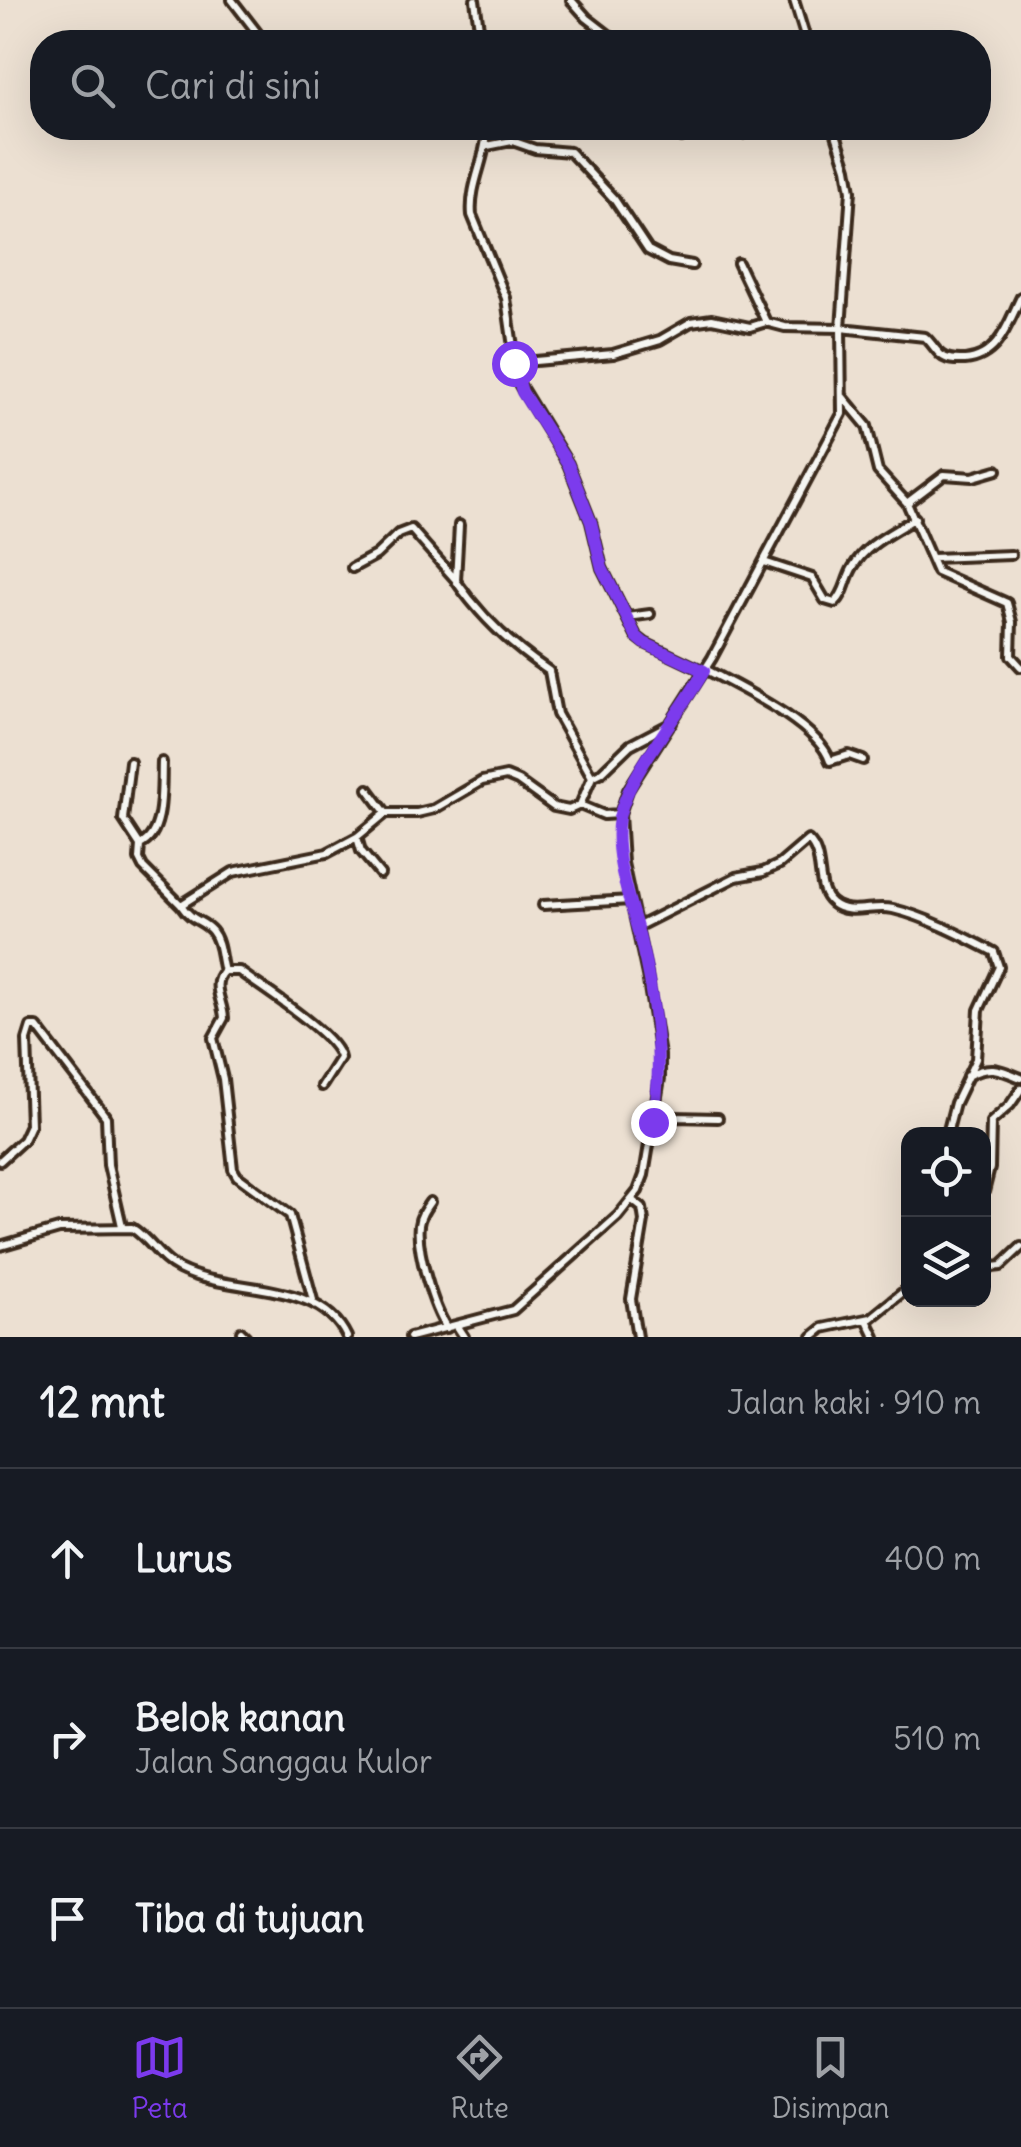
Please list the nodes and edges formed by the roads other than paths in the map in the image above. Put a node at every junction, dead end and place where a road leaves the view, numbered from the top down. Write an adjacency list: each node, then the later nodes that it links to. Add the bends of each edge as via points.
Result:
1 (232, 0): 5 (street)
2 (476, 0): 6 (street)
3 (571, 0): 7 (street)
4 (794, 0): 8 (street)
5 (254, 30)
6 (480, 30)
7 (602, 30)
8 (803, 30)
9 (487, 140): 11 (street)
10 (838, 140): 16 (street, via 851,191)
11 (487, 146): 13 (street, via 512,141 570,152 614,199 648,250); 17 (street, via 472,215 506,298)
12 (738, 263): 15 (street)
13 (692, 265)
14 (1021, 297): 16 (street, via 1003,336 974,358 943,357 926,338)
15 (766, 322): 16 (street); 17 (street, via 750,328 698,320 613,354)
16 (842, 328): 18 (street)
17 (514, 363): 29 (street, via 522,392 568,464 602,568)
18 (843, 396): 20 (street, via 867,426 878,471); 25 (street, via 837,429)
19 (997, 470): 20 (street, via 944,475)
20 (908, 503): 21 (street)
21 (916, 518): 24 (street); 25 (street, via 868,548 835,603 825,600 812,578)
22 (459, 525): 27 (street)
23 (1011, 555): 24 (street)
24 (932, 558): 30 (street, via 944,576 1007,603 1012,656)
25 (764, 562): 31 (street)
26 (352, 568): 27 (street, via 411,529)
27 (456, 580): 36 (street, via 496,627 549,671 557,714)
28 (650, 614): 29 (street)
29 (628, 617): 31 (street, via 640,640)
30 (1021, 666)
31 (705, 670): 32 (street); 33 (street, via 792,721 830,761)
32 (673, 723): 36 (street, via 630,744); 40 (street, via 628,790)
33 (863, 760)
34 (130, 762): 42 (street, via 122,815)
35 (162, 762): 42 (street, via 155,830)
36 (592, 777): 38 (street)
37 (368, 789): 39 (street)
38 (580, 806): 39 (street, via 562,810 518,780 496,776 434,809); 40 (street)
39 (386, 813): 41 (street)
40 (620, 814): 44 (street)
41 (357, 837): 43 (street); 45 (street, via 316,858 233,872)
42 (140, 845): 45 (street, via 143,867)
43 (380, 874)
44 (631, 900): 46 (street); 47 (street)
45 (181, 904): 48 (street, via 214,934)
46 (543, 905)
47 (637, 928): 49 (street, via 736,877 780,864 810,840 826,896 837,907 891,908 997,956); 54 (street, via 660,1054)
48 (224, 971): 51 (street, via 239,972 339,1050); 65 (street, via 217,982 224,1018 212,1038 231,1164 237,1176 290,1215)
49 (968, 1076): 50 (street, via 984,1067); 55 (street)
50 (1018, 1077)
51 (322, 1086)
52 (1021, 1089): 56 (street, via 992,1122)
53 (718, 1118): 54 (street)
54 (653, 1122): 58 (street, via 644,1175)
55 (949, 1127)
56 (991, 1145)
57 (0, 1161): 60 (street, via 30,1125 27,1040 30,1027 37,1027 106,1117)
58 (632, 1200): 67 (street, via 512,1310); 71 (street, via 644,1221 631,1299)
59 (430, 1202): 67 (street, via 419,1231 434,1305)
60 (122, 1226): 61 (street, via 59,1229); 65 (street, via 143,1234 179,1270)
61 (0, 1246)
62 (1021, 1247): 63 (street)
63 (991, 1267)
64 (901, 1295): 66 (street)
65 (312, 1300): 68 (street)
66 (866, 1320): 72 (street, via 823,1328); 73 (street)
67 (451, 1326): 69 (street); 70 (street)
68 (346, 1337)
69 (410, 1337)
70 (464, 1337)
71 (637, 1337)
72 (812, 1337)
73 (875, 1337)

